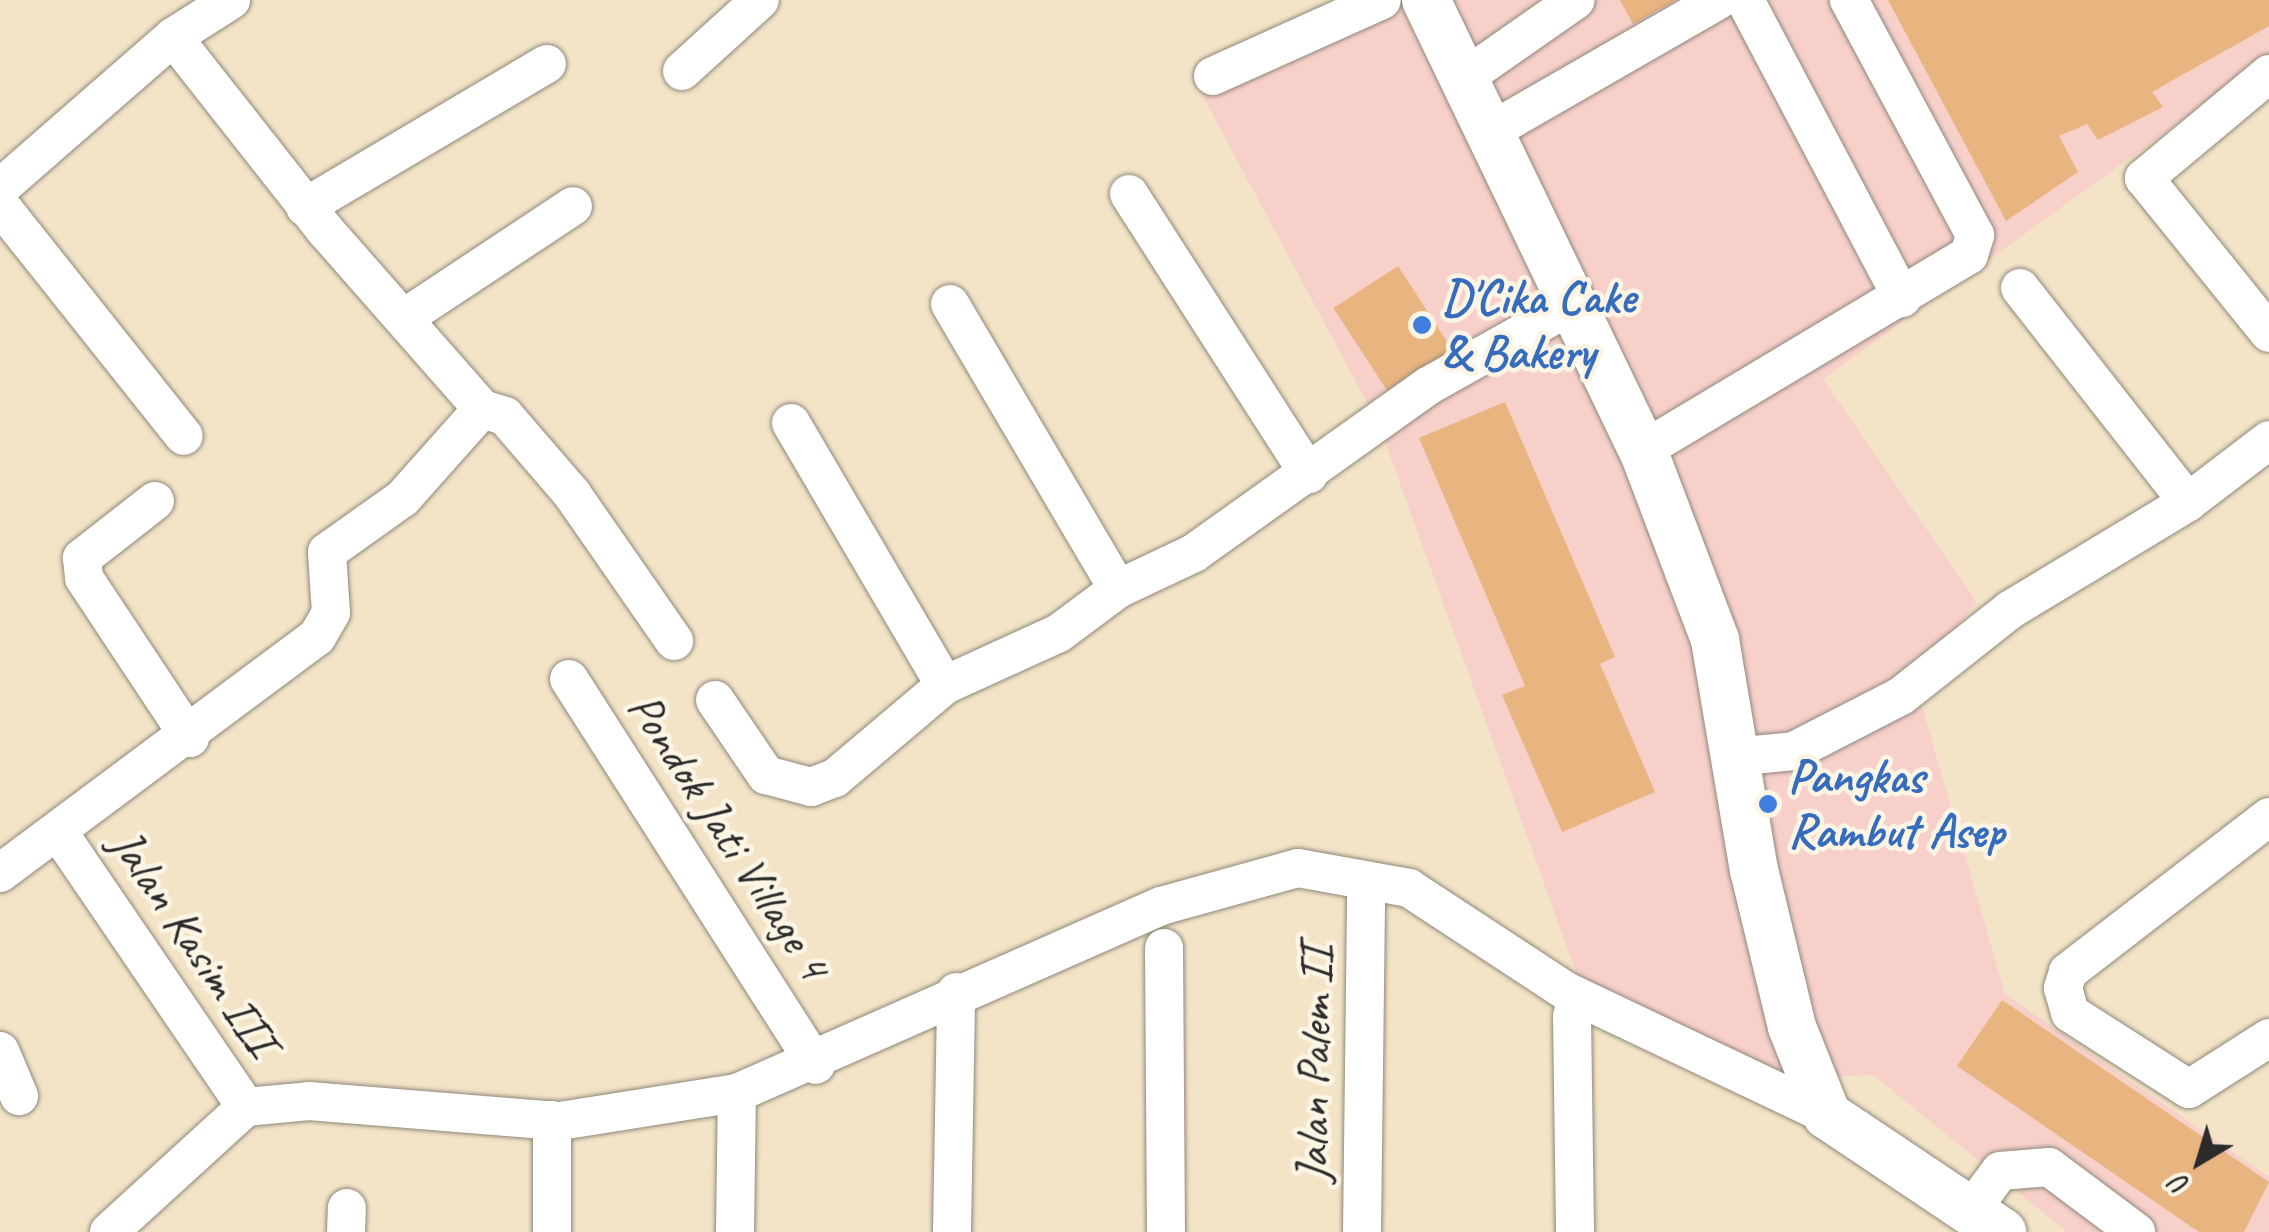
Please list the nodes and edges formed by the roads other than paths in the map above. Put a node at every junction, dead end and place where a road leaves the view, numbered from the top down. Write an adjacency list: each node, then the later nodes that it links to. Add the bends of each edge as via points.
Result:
1 (232, 0): 9 (street)
2 (760, 0): 11 (street)
3 (1382, 0): 13 (street)
4 (1426, 0): 14 (main road)
5 (1576, 0): 14 (street)
6 (1719, 0): 15 (street)
7 (1744, 0): 22 (street)
8 (1850, 0): 22 (street, via 1975,235 1969,255)
9 (173, 37): 16 (street); 20 (street)
10 (547, 64): 20 (street)
11 (682, 71)
12 (2269, 74): 26 (street, via 2144,178)
13 (1213, 76)
14 (1464, 78): 15 (main road)
15 (1491, 132): 24 (main road)
16 (0, 188)
17 (1129, 194): 32 (street)
18 (0, 206): 29 (street)
19 (573, 206): 25 (street)
20 (305, 207): 25 (street)
21 (2020, 288): 34 (street)
22 (1902, 298): 30 (street)
23 (950, 304): 35 (street)
24 (1574, 304): 30 (main road); 32 (street, via 1428,386)
25 (407, 316): 27 (street)
26 (2269, 333)
27 (482, 409): 36 (street, via 505,416 572,494); 40 (street, via 403,498 326,552 331,613 316,638)
28 (790, 423): 38 (street)
29 (184, 436)
30 (1643, 450): 41 (main road, via 1715,640)
31 (2264, 455): 34 (street)
32 (1309, 474): 35 (street, via 1194,553)
33 (155, 501): 40 (street, via 82,558 84,578)
34 (2188, 502): 41 (street, via 2010,610 1901,696 1844,729 1794,751)
35 (1118, 590): 38 (street, via 1059,633)
36 (674, 641)
37 (569, 679): 51 (street, Pondok Jati Village 4)
38 (945, 685): 39 (street, via 835,778 811,787 766,774)
39 (714, 700)
40 (190, 738): 43 (street)
41 (1734, 757): 55 (main road, via 1792,1026)
42 (2269, 817): 49 (street, via 2068,972 2063,988 2070,1013 2189,1089)
43 (58, 833): 44 (street); 54 (street, Jalan Kasim III)
44 (0, 874)
45 (1366, 898): 63 (street, Jalan Palem II)
46 (1164, 948): 62 (street)
47 (956, 992): 51 (street); 55 (street, via 1216,888 1298,868 1350,872 1409,888 1566,991); 61 (street)
48 (1572, 1014): 64 (street)
49 (2269, 1038)
50 (0, 1051): 53 (street)
51 (811, 1056): 52 (street)
52 (737, 1092): 56 (street); 60 (street)
53 (19, 1096)
54 (246, 1107): 56 (street, via 309,1102); 58 (street)
55 (1827, 1115): 57 (main road)
56 (552, 1120): 59 (street)
57 (1987, 1221): 65 (street, via 2000,1171 2049,1167)
58 (108, 1232)
59 (552, 1232)
60 (736, 1232)
61 (952, 1232)
62 (1166, 1232)
63 (1362, 1232)
64 (1575, 1232)
65 (2136, 1232)

